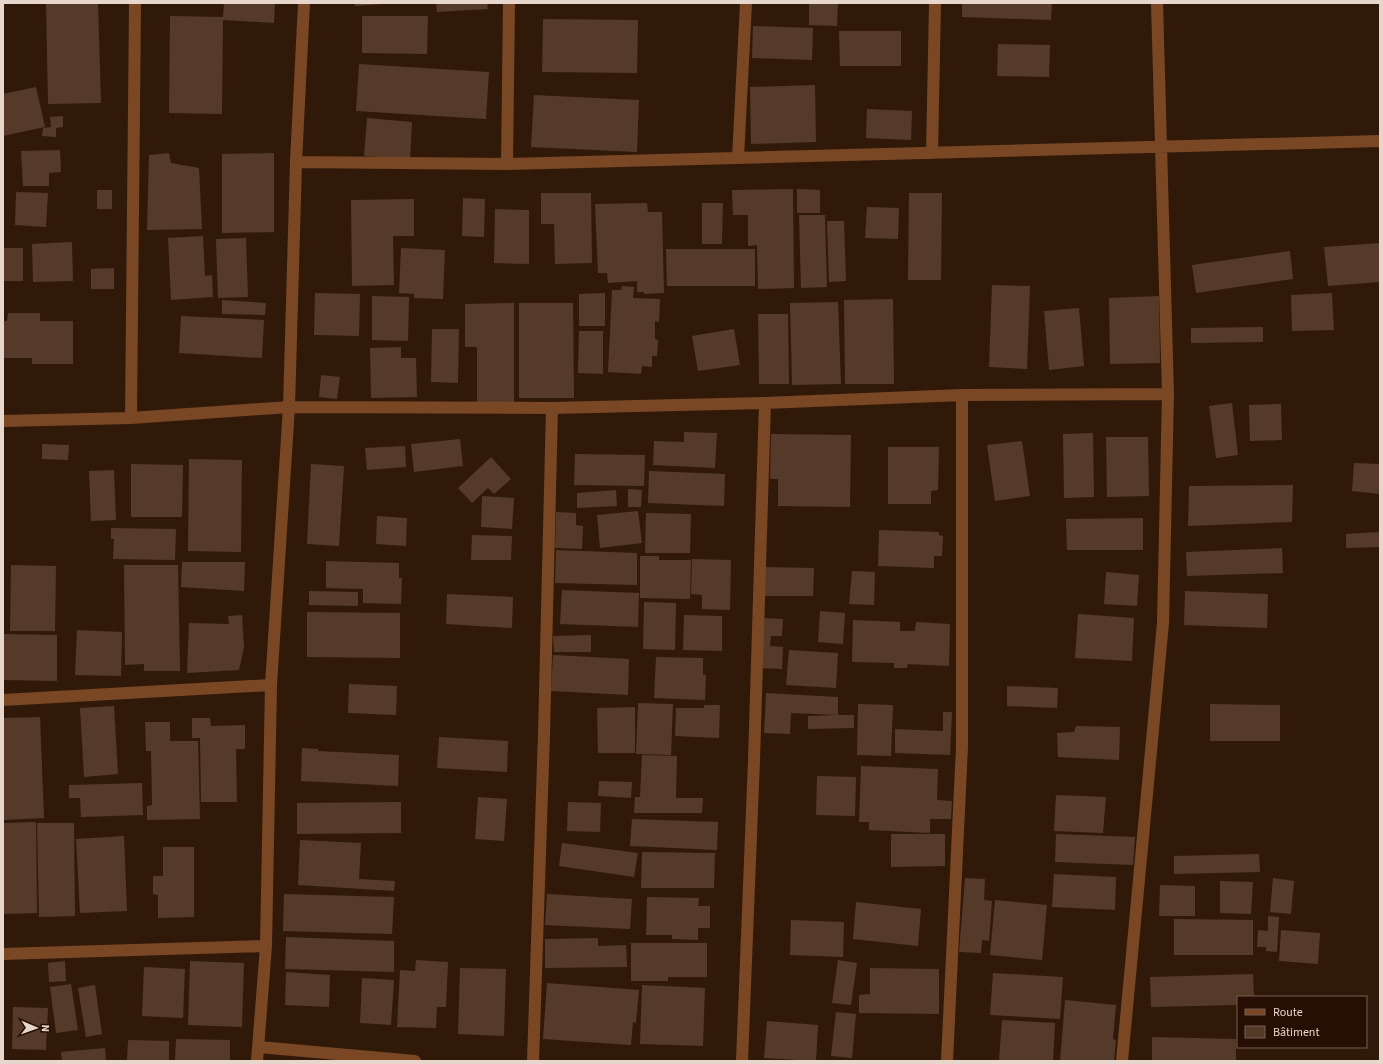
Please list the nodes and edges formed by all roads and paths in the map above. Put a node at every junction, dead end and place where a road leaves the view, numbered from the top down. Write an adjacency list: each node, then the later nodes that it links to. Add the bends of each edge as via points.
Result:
1 (134, 3): 18 (street)
2 (304, 3): 11 (street)
3 (509, 3): 12 (street)
4 (746, 3): 10 (street)
5 (935, 3): 9 (street)
6 (1157, 3): 8 (street)
7 (1380, 141): 8 (street)
8 (1160, 148): 9 (street); 13 (street)
9 (932, 153): 10 (street)
10 (738, 158): 12 (street)
11 (296, 162): 12 (street); 16 (street)
12 (507, 164)
13 (1168, 394): 14 (street); 30 (street, via 1163,623)
14 (962, 395): 15 (street); 29 (street, via 962,747)
15 (765, 403): 17 (street); 28 (street)
16 (289, 407): 17 (street); 18 (street); 20 (street)
17 (552, 408): 27 (street)
18 (131, 418): 19 (street)
19 (3, 421)
20 (271, 685): 21 (street); 22 (street)
21 (3, 700)
22 (266, 946): 23 (street); 24 (street)
23 (3, 954)
24 (259, 1047): 25 (street); 26 (street)
25 (257, 1061)
26 (415, 1061)
27 (533, 1061)
28 (742, 1061)
29 (947, 1061)
30 (1122, 1061)

